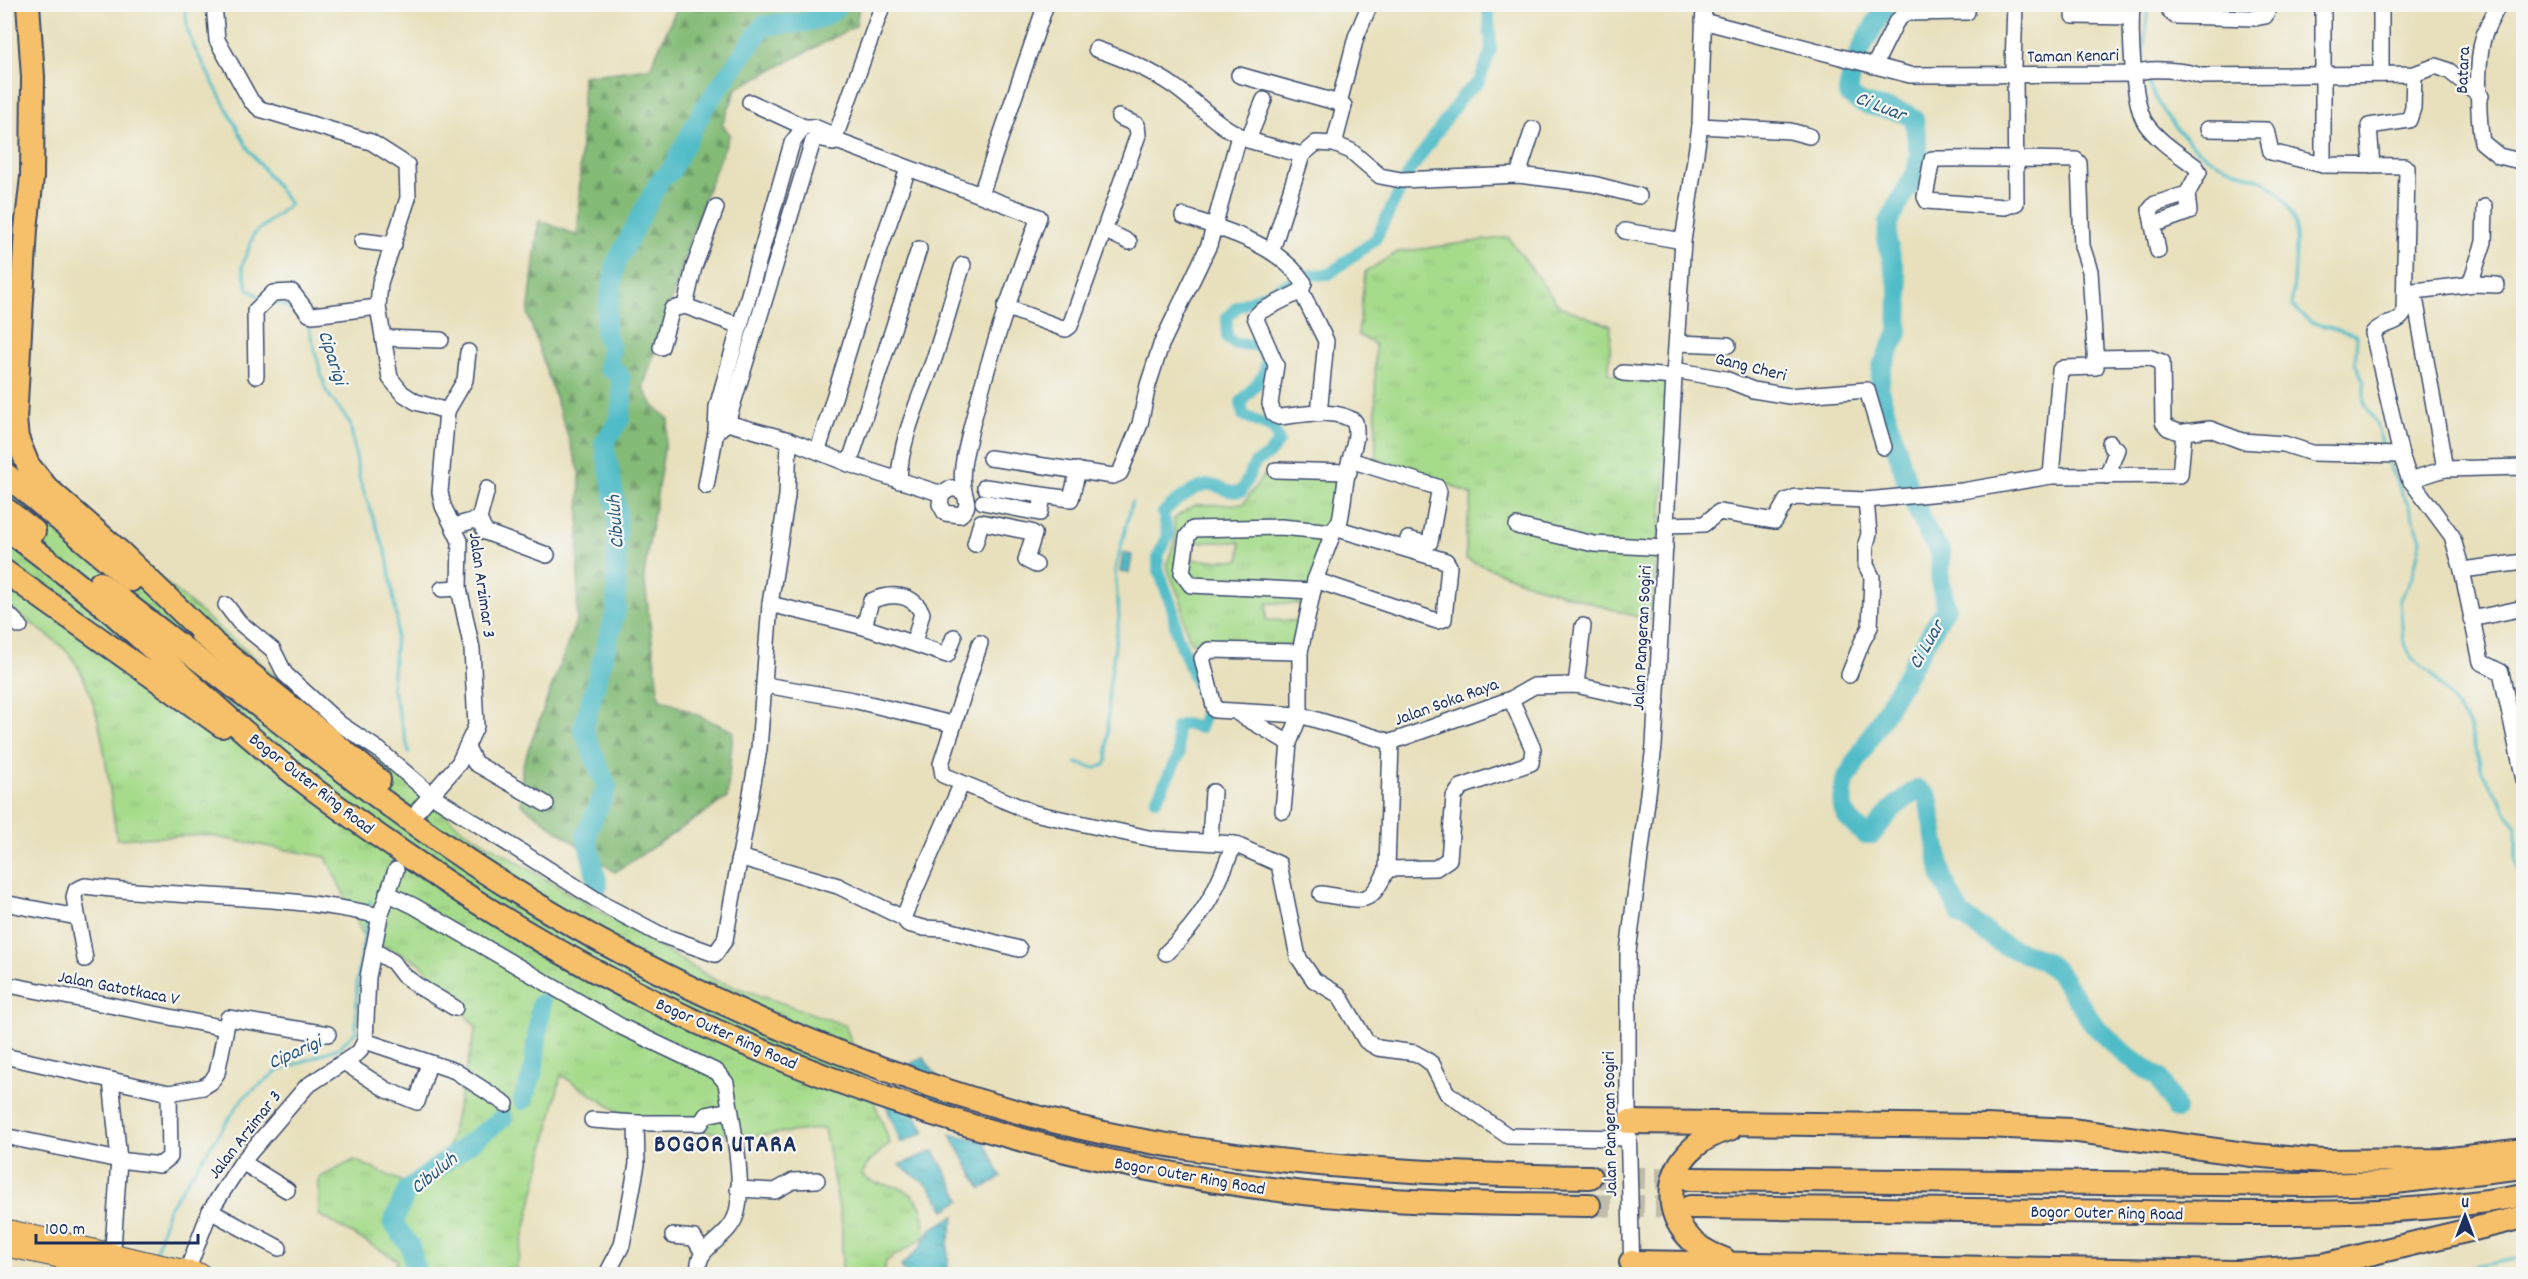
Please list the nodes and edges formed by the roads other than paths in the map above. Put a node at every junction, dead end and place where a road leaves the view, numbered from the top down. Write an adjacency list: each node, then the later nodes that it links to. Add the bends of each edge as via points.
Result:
1 (28, 4): 135 (highway, via 33,77 32,177 15,419 17,438 28,465 47,488)
2 (214, 4): 56 (street, via 217,40 251,101 260,109 371,142 407,165 408,198)
3 (884, 4): 37 (street)
4 (1046, 4): 46 (street)
5 (1370, 4): 29 (street, via 1356,37)
6 (1704, 4): 17 (street, Jalan Pangeran Sogiri)
7 (1967, 4): 14 (street, via 1967,12)
8 (2015, 4): 20 (street)
9 (2171, 4): 10 (street, via 2170,11 2175,16 2255,18 2265,16)
10 (2270, 4)
11 (2323, 4): 22 (street)
12 (2381, 4): 23 (street)
13 (2499, 4): 26 (street, Batara, via 2481,48)
14 (1911, 8): 19 (street, via 1896,21)
15 (2132, 11): 16 (street); 21 (street)
16 (2073, 16)
17 (1703, 21): 19 (street, Taman Kenari); 31 (street, Jalan Pangeran Sogiri)
18 (1096, 49): 36 (street, via 1149,71 1176,88 1205,115)
19 (1869, 64): 20 (street, Taman Kenari, via 1910,75)
20 (2014, 70): 21 (street, Taman Kenari); 40 (street)
21 (2137, 71): 22 (street, Taman Kenari); 60 (street, via 2139,109 2146,124 2199,172 2187,194 2189,212 2153,225)
22 (2323, 74): 23 (street); 42 (street)
23 (2381, 74): 24 (street)
24 (2414, 74): 26 (street, via 2432,66 2445,68); 43 (street, via 2413,108 2407,122 2369,126)
25 (1239, 75): 29 (street)
26 (2481, 96): 41 (street, Batara, via 2482,141 2499,156)
27 (1264, 100): 36 (street)
28 (750, 102): 32 (street)
29 (1339, 103): 38 (street, via 1344,106 1344,113)
30 (1119, 117): 52 (street, via 1139,129)
31 (1700, 126): 35 (street, via 1790,131); 54 (street, Jalan Pangeran Sogiri)
32 (804, 127): 37 (street, via 814,127); 69 (street, via 792,143)
33 (1533, 129): 45 (street)
34 (2208, 129): 42 (street, via 2266,130 2271,152)
35 (1809, 136)
36 (1244, 138): 39 (street); 51 (street)
37 (837, 141): 44 (street); 82 (street, via 816,138 811,147)
38 (1334, 144): 39 (street, via 1316,144); 45 (street, via 1357,155 1380,176 1407,179)
39 (1302, 155): 59 (street)
40 (2015, 158): 40 (street, via 2016,203 2005,207 1925,199 1932,159); 76 (street, via 2079,163 2082,246 2090,271)
41 (2523, 162)
42 (2324, 165): 43 (street)
43 (2372, 166): 65 (street, via 2407,168)
44 (908, 169): 46 (street); 87 (street)
45 (1518, 175): 47 (street, via 1593,184)
46 (981, 194): 68 (street, via 1039,217)
47 (1639, 196)
48 (2485, 207): 62 (street, via 2484,242)
49 (716, 208): 66 (street)
50 (1183, 216): 51 (street)
51 (1215, 226): 59 (street); 94 (street, via 1161,345 1140,424 1120,473 1113,476)
52 (1104, 230): 57 (street); 68 (street, via 1070,326 1066,329)
53 (1625, 231): 54 (street)
54 (1683, 241): 72 (street, Jalan Pangeran Sogiri)
55 (362, 242): 56 (street)
56 (400, 242): 67 (street, via 380,283)
57 (1129, 242)
58 (919, 249): 90 (street)
59 (1272, 250): 64 (street, via 1295,270)
60 (2158, 251)
61 (963, 265): 100 (street, via 914,411)
62 (2470, 284): 63 (street); 65 (street)
63 (2497, 285)
64 (1303, 287): 81 (street, via 1326,341); 81 (street, via 1261,311 1256,321 1276,365 1272,413 1279,417)
65 (2409, 292): 88 (street, via 2401,318 2373,333); 93 (street, via 2416,303)
66 (684, 306): 69 (street); 74 (street, via 672,309)
67 (378, 307): 70 (street); 79 (street, via 313,315 292,292 273,293 255,311)
68 (1005, 307): 103 (street, via 964,458)
69 (740, 326): 82 (street)
70 (383, 338): 71 (street); 80 (street, via 390,378 402,393 416,402)
71 (441, 340)
72 (1677, 343): 73 (street); 78 (street, Jalan Pangeran Sogiri)
73 (1728, 345)
74 (661, 347)
75 (468, 352): 80 (street, via 465,380)
76 (2095, 358): 83 (street, via 2148,357 2162,362 2163,422); 97 (street, via 2096,367 2060,370)
77 (1623, 373): 78 (street)
78 (1674, 373): 86 (street, Gang Cheri, via 1789,396 1867,390); 110 (street, Jalan Pangeran Sogiri)
79 (256, 376)
80 (447, 411): 111 (street, Jalan Arzimar 3, via 440,492)
81 (1319, 414): 91 (street, via 1345,416 1355,422 1356,445)
82 (719, 425): 84 (street); 101 (street)
83 (2184, 434): 88 (street, via 2210,429 2242,441 2284,444 2312,453); 98 (street, via 2180,475)
84 (789, 440): 87 (street); 126 (street, via 787,496)
85 (2110, 443): 98 (street, via 2117,449)
86 (1884, 447)
87 (818, 450): 90 (street)
88 (2391, 455): 99 (street)
89 (990, 458): 94 (street)
90 (849, 464): 100 (street)
91 (1349, 466): 95 (street); 114 (street); 114 (street, via 1436,486 1439,492 1430,540 1427,544)
92 (2523, 467): 93 (street)
93 (2445, 468): 99 (street)
94 (1078, 470): 105 (street, via 1071,499)
95 (1276, 470)
96 (4, 473): 135 (highway, via 105,560)
97 (2051, 476): 98 (street); 106 (street)
98 (2107, 476)
99 (2410, 480): 121 (street, via 2452,536)
100 (899, 481): 104 (street)
101 (706, 486)
102 (487, 489): 109 (street)
103 (964, 492): 104 (street, via 952,488); 104 (street, via 967,507 955,516 941,509)
104 (942, 494)
105 (1043, 496): 108 (street, via 1040,513); 108 (street, via 1034,492 984,494)
106 (1866, 500): 110 (street, via 1796,497 1786,501 1775,521 1719,512 1704,524); 139 (street, via 1866,565 1872,577 1870,627)
107 (4, 508): 163 (highway, Bogor Outer Ring Road, via 405,819)
108 (1028, 512): 115 (street)
109 (479, 519): 111 (street); 118 (street, via 485,532)
110 (1665, 525): 117 (street, Jalan Pangeran Sogiri)
111 (454, 526): 124 (street, Jalan Arzimar 3, via 460,541)
112 (1518, 526): 117 (street, via 1594,544)
113 (4, 527): 150 (highway, Bogor Outer Ring Road, via 105,607)
114 (1336, 527): 123 (street); 123 (street, via 1446,561 1449,566 1444,619 1437,621); 123 (street, via 1193,529 1187,537 1182,573 1191,585)
115 (1026, 531): 116 (street, via 981,522); 120 (street, via 1034,534 1026,560)
116 (975, 544)
117 (1665, 548): 143 (street, Jalan Pangeran Sogiri)
118 (547, 555)
119 (2523, 562): 121 (street)
120 (1036, 565)
121 (2462, 570): 130 (street)
122 (4, 571): 150 (highway, via 204,714)
123 (1314, 585): 138 (street)
124 (459, 588): 125 (street); 149 (street, Jalan Arzimar 3, via 472,649 476,712)
125 (442, 589)
126 (770, 604): 133 (street); 140 (street)
127 (226, 605): 154 (street, via 239,622 273,650 285,674 340,724 379,750)
128 (2523, 608): 130 (street)
129 (4, 610): 131 (street)
130 (2471, 619): 151 (street, via 2481,662 2501,672)
131 (20, 626)
132 (1583, 626): 141 (street)
133 (864, 627): 136 (street); 136 (street, via 872,601 887,594 908,598 922,612)
134 (954, 637): 136 (street, via 947,655)
135 (212, 641): 163 (highway)
136 (914, 643)
137 (980, 643): 146 (street)
138 (1300, 652): 144 (street, via 1218,649 1204,654 1215,710); 145 (street)
139 (1849, 675)
140 (765, 685): 146 (street, via 853,700); 160 (street, via 759,749)
141 (1576, 685): 142 (street, Jalan Soka Raya, via 1534,686); 143 (street, Jalan Soka Raya)
142 (1511, 699): 148 (street, Jalan Soka Raya); 161 (street, via 1533,749 1532,763 1461,787 1454,797 1449,859 1436,868)
143 (1657, 703): 189 (street, Jalan Pangeran Sogiri, via 1628,952)
144 (1235, 712): 145 (street, Jalan Soka Raya); 147 (street)
145 (1300, 715): 147 (street); 148 (street, Jalan Soka Raya)
146 (952, 724): 152 (street, via 941,764 943,776)
147 (1289, 742): 157 (street)
148 (1391, 742): 161 (street)
149 (468, 749): 154 (street, Jalan Arzimar 3); 155 (street, via 475,763)
150 (284, 765): 201 (highway, Bogor Outer Ring Road, via 412,859 544,942 663,1005 875,1096 1074,1154 1184,1176 1289,1191 1474,1204)
151 (2523, 780)
152 (961, 785): 158 (street, via 1034,813 1153,839); 169 (street)
153 (1213, 792): 158 (street)
154 (430, 794): 156 (street, Jalan Arzimar 3); 160 (street, via 608,907 661,935 708,953 718,952 723,945)
155 (546, 804)
156 (419, 809)
157 (1283, 811)
158 (1210, 840): 159 (street)
159 (1234, 844): 172 (street, via 1213,896 1192,930); 189 (street, via 1279,864 1298,957 1314,980 1340,995 1366,1041 1378,1048 1424,1058 1432,1064 1447,1093 1508,1136)
160 (739, 857): 169 (street, via 838,886)
161 (1387, 869): 165 (street, via 1376,894 1367,900)
162 (396, 870): 164 (street)
163 (504, 885): 195 (highway, Bogor Outer Ring Road, via 629,957 783,1028 973,1099 1190,1149 1383,1171)
164 (387, 893): 167 (street); 185 (street, via 622,1027 717,1071 726,1083)
165 (1321, 894)
166 (4, 903): 168 (street)
167 (377, 916): 168 (street, via 354,910 85,886 76,890 74,897); 171 (street)
168 (77, 917): 173 (street)
169 (903, 918): 170 (street, via 908,924 944,929)
170 (1019, 949)
171 (373, 950): 175 (street, via 393,962 418,986); 178 (street)
172 (1166, 953)
173 (85, 959)
174 (4, 984): 176 (street, Jalan Gatotkaca V)
175 (455, 1008)
176 (225, 1028): 177 (street, via 231,1018); 183 (street, via 217,1073 211,1082)
177 (328, 1034)
178 (365, 1041): 180 (street, Jalan Arzimar 3); 181 (street)
179 (4, 1056): 182 (street)
180 (345, 1063): 181 (street, via 387,1090 417,1102); 193 (street, Jalan Arzimar 3, via 307,1086)
181 (429, 1064): 184 (street, via 455,1071)
182 (111, 1080): 183 (street); 192 (street)
183 (169, 1093): 192 (street, via 170,1157 160,1165)
184 (506, 1104)
185 (730, 1110): 187 (street, via 706,1115 701,1123); 198 (street)
186 (592, 1120): 187 (street)
187 (636, 1124): 215 (street, via 637,1164 622,1245)
188 (1748, 1125): 189 (highway); 191 (highway, via 2071,1130 2323,1161 2443,1160); 210 (highway, via 1698,1142 1684,1156 1670,1190 1679,1226 1691,1241 1706,1252)
189 (1628, 1130): 212 (street, Jalan Pangeran Sogiri)
190 (4, 1136): 192 (street)
191 (2523, 1150)
192 (119, 1160): 211 (street)
193 (242, 1162): 199 (street); 203 (street, Jalan Arzimar 3)
194 (2523, 1167): 197 (highway, Bogor Outer Ring Road, via 2449,1178 2314,1185)
195 (1590, 1177)
196 (817, 1179): 198 (street, via 793,1181 775,1191)
197 (1690, 1179)
198 (738, 1189): 209 (street, via 738,1210 733,1222 724,1236)
199 (287, 1190)
200 (2523, 1195): 202 (highway, Bogor Outer Ring Road, via 2383,1212 2276,1214)
201 (1589, 1205)
202 (1690, 1207)
203 (210, 1211): 208 (street); 214 (street, Jalan Arzimar 3)
204 (2523, 1217): 210 (highway, via 2324,1265 2237,1272)
205 (4, 1230): 211 (main road)
206 (673, 1236): 209 (street, via 694,1238)
207 (4, 1246): 211 (main road)
208 (279, 1248)
209 (703, 1253): 216 (street, via 698,1266)
210 (1747, 1262): 212 (highway)
211 (112, 1265): 213 (main road)
212 (1632, 1268)
213 (137, 1270): 214 (main road)
214 (181, 1271)
215 (607, 1275)
216 (700, 1275)

